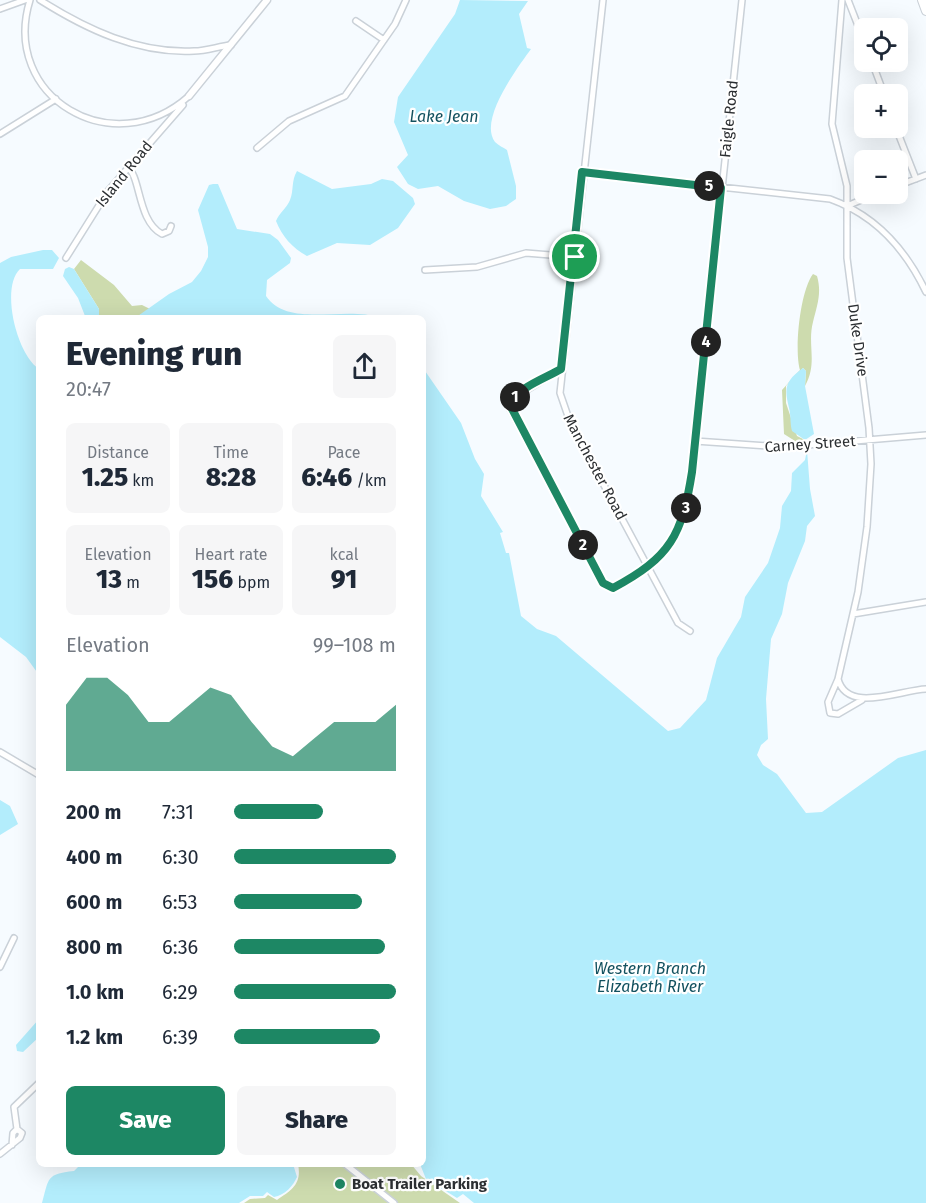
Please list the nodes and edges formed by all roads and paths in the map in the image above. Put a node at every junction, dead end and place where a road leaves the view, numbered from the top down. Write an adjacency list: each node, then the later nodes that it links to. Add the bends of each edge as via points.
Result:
1 (25, 0): 11 (street)
2 (30, 0): 18 (street, via 25,19 27,50 41,80)
3 (40, 0): 16 (street, via 92,30 140,45 193,51)
4 (267, 0): 16 (street)
5 (406, 0): 15 (street)
6 (603, 0): 23 (street, Manchester Road)
7 (742, 0): 27 (street, Faigle Road)
8 (842, 0): 29 (street, Duke Drive, via 831,113 847,186)
9 (848, 0): 13 (street)
10 (922, 0): 12 (main road)
11 (0, 9)
12 (926, 11)
13 (855, 18)
14 (356, 21): 15 (street)
15 (384, 40): 21 (street, via 345,96 289,121)
16 (232, 44): 17 (street)
17 (189, 96): 18 (street, via 155,119 116,126 88,120); 22 (street, Island Road)
18 (56, 99): 19 (street)
19 (0, 134)
20 (900, 138): 25 (street)
21 (257, 148)
22 (127, 167): 30 (street, via 135,174 138,195 151,223 162,234); 32 (street, Island Road, via 91,215)
23 (582, 172): 27 (street); 31 (street, Manchester Road)
24 (926, 176): 25 (street)
25 (916, 179): 26 (street)
26 (908, 182)
27 (721, 188): 29 (street, via 821,197); 38 (street, Faigle Road)
28 (854, 203): 29 (street)
29 (847, 206): 34 (street, via 892,238); 37 (street, Duke Drive, via 849,283)
30 (171, 226)
31 (575, 257): 33 (street, via 526,252 477,267); 35 (street, Manchester Road)
32 (66, 258)
33 (425, 270)
34 (926, 292)
35 (561, 369): 39 (street, Manchester Road, via 564,409); 39 (street, Faigle Road, via 512,399 511,410 603,583 613,588)
36 (926, 435): 37 (street, Carney Street)
37 (870, 440): 38 (street, Carney Street, via 768,448); 41 (street, Duke Drive, via 867,527)
38 (695, 441): 39 (street, Faigle Road, via 680,527)
39 (648, 566): 42 (street, Manchester Road, via 678,623)
40 (926, 602): 41 (street)
41 (853, 614): 43 (street, Duke Drive)
42 (690, 631)
43 (838, 680): 45 (street, via 846,693); 45 (street, Duke Drive, via 828,702 830,713 846,711)
44 (926, 689): 45 (street, Duke Drive)
45 (862, 700)
46 (0, 752): 47 (street)
47 (36, 773)
48 (14, 938): 49 (street)
49 (0, 967)
50 (36, 1086): 51 (street, via 14,1107 17,1129 12,1145)
51 (0, 1154)
52 (349, 1167): 53 (street)
53 (394, 1203)

